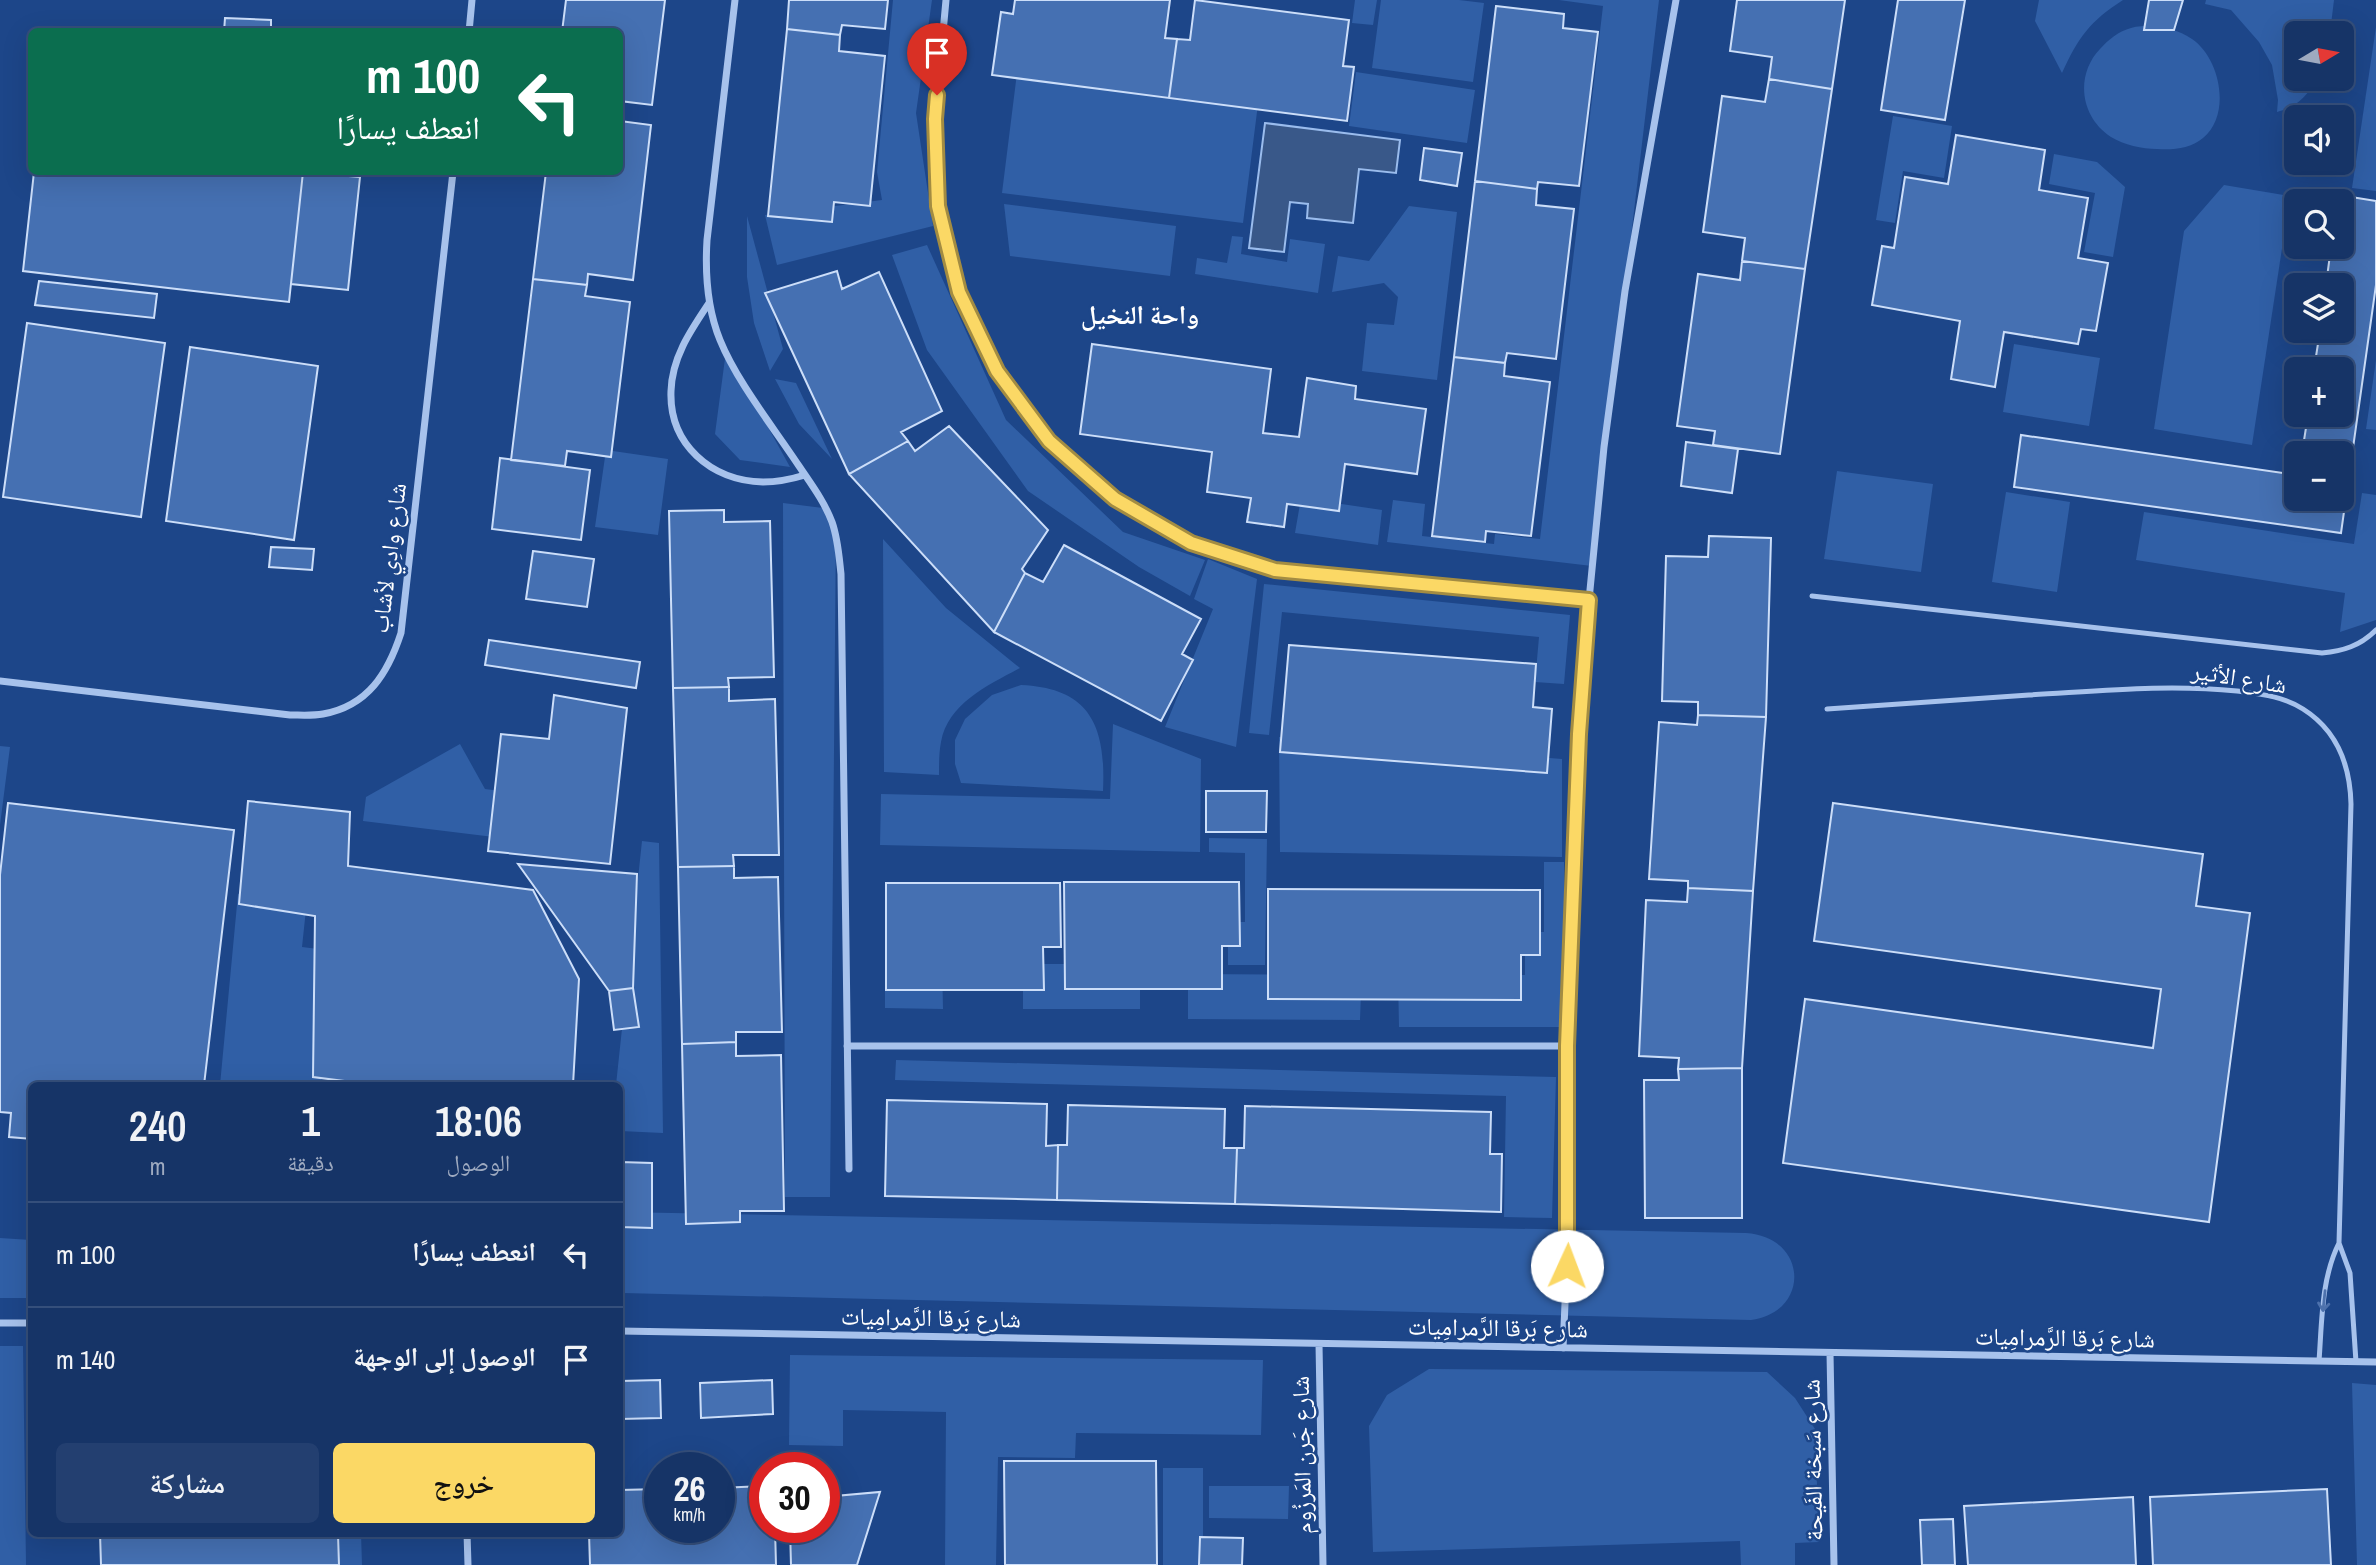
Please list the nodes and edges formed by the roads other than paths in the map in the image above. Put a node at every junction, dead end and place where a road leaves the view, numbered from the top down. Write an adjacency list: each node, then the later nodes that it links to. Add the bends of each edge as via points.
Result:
1 (472, 0): 5 (street)
2 (735, 0): 7 (street, via 707,240)
3 (946, 0): 10 (street, via 935,119 938,206 959,292 991,360 1049,441 1115,499 1180,537 1275,570)
4 (1676, 0): 10 (street, via 1625,291)
5 (469, 28)
6 (453, 175): 12 (street, شارع وادِي لأشاب, via 401,633 392,662 375,686 351,704 323,714 290,715)
7 (709, 303): 8 (street, via 719,339 736,370); 8 (street, via 685,340 671,390 674,422 688,449 708,467 736,478 763,482)
8 (805, 475): 14 (street, via 832,522 841,574)
9 (1812, 596): 11 (lane, via 2322,653 2354,646)
10 (1589, 600): 15 (street)
11 (2376, 630)
12 (0, 681)
13 (1827, 709): 17 (lane, شارع الأثير, via 2193,686 2282,698 2319,720 2345,759 2351,804)
14 (847, 1046): 15 (street); 16 (street)
15 (1567, 1046): 22 (street, via 1568,1238)
16 (849, 1169)
17 (2339, 1243): 24 (lane, شارع الأثير, one-way to 24, via 2328,1274); 25 (lane, شارع الأثير, via 2350,1273)
18 (0, 1323): 19 (street)
19 (28, 1324)
20 (623, 1331): 21 (street, شارع بَرقا الرَّمرامِيات)
21 (1319, 1344): 22 (street, شارع بَرقا الرَّمرامِيات); 29 (street, شارع جَرن المَرزُوم)
22 (1563, 1348): 23 (street, شارع بَرقا الرَّمرامِيات)
23 (1830, 1353): 24 (street, شارع بَرقا الرَّمرامِيات); 30 (street, شارع سَبخة الفَيحة)
24 (2319, 1361): 25 (street, شارع بَرقا الرَّمرامِيات)
25 (2357, 1362): 26 (street, شارع بَرقا الرَّمرامِيات)
26 (2376, 1362)
27 (467, 1537): 28 (street)
28 (468, 1565)
29 (1323, 1565)
30 (1834, 1565)

